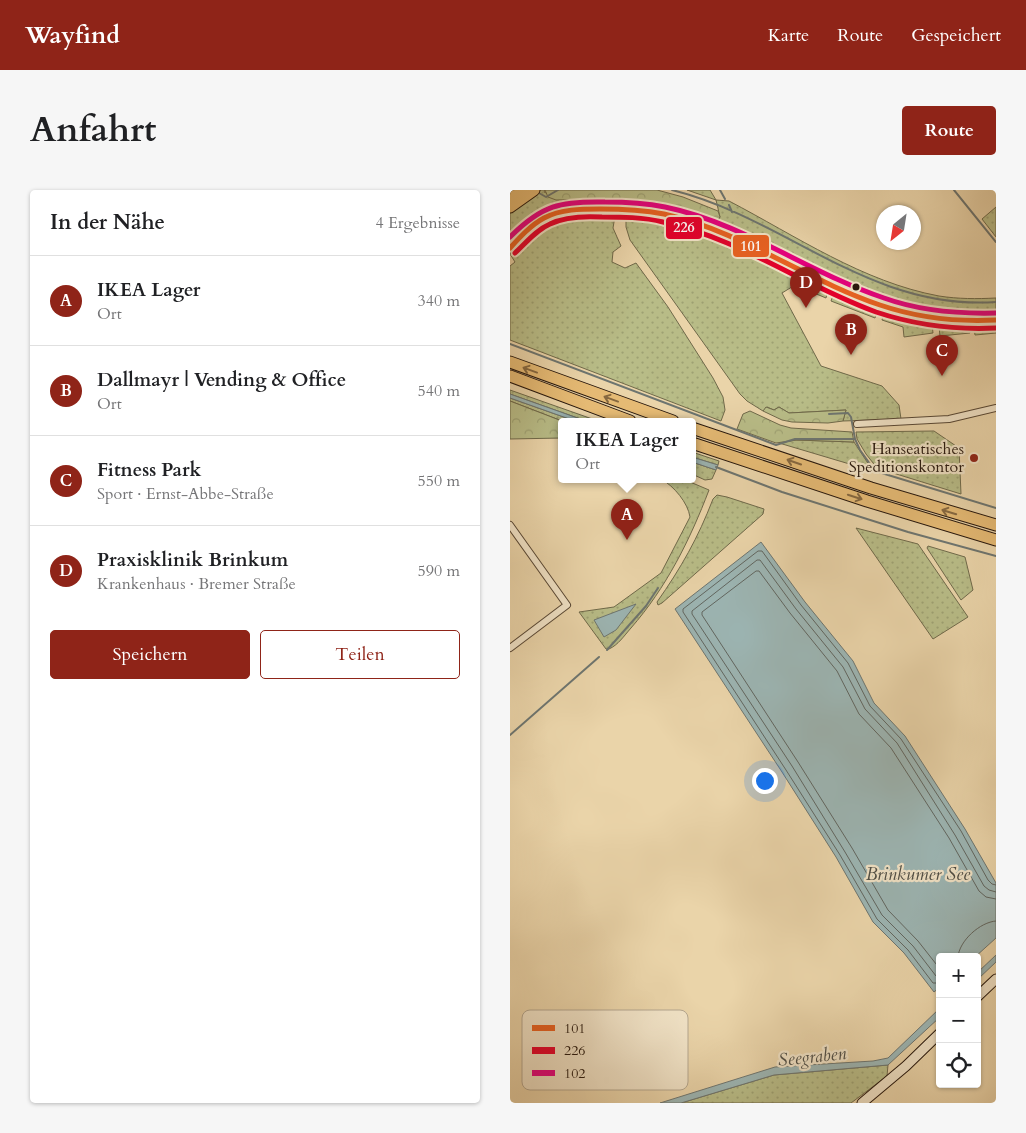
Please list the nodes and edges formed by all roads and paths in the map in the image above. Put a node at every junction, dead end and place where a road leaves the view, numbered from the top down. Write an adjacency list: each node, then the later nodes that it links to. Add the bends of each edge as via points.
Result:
1 (520, 190): 3 (highway)
2 (534, 190): 4 (highway)
3 (510, 197)
4 (510, 207)
5 (510, 248): 6 (street, via 534,225 557,213 596,209 653,212 724,234 832,286 882,306 934,318)
6 (996, 320)
7 (510, 362): 13 (highway, one-way to 7)
8 (510, 376): 10 (highway)
9 (510, 382): 10 (highway)
10 (532, 385): 12 (highway)
11 (996, 408): 14 (street, via 948,419)
12 (622, 418)
13 (665, 418)
14 (856, 424)
15 (696, 429): 18 (highway, one-way to 15, via 871,488)
16 (696, 444): 19 (highway, one-way to 19)
17 (510, 525): 20 (street, via 566,605)
18 (996, 525)
19 (996, 540)
20 (510, 648)
21 (996, 979): 22 (street)
22 (981, 993)
23 (936, 1037): 24 (street)
24 (862, 1103)

